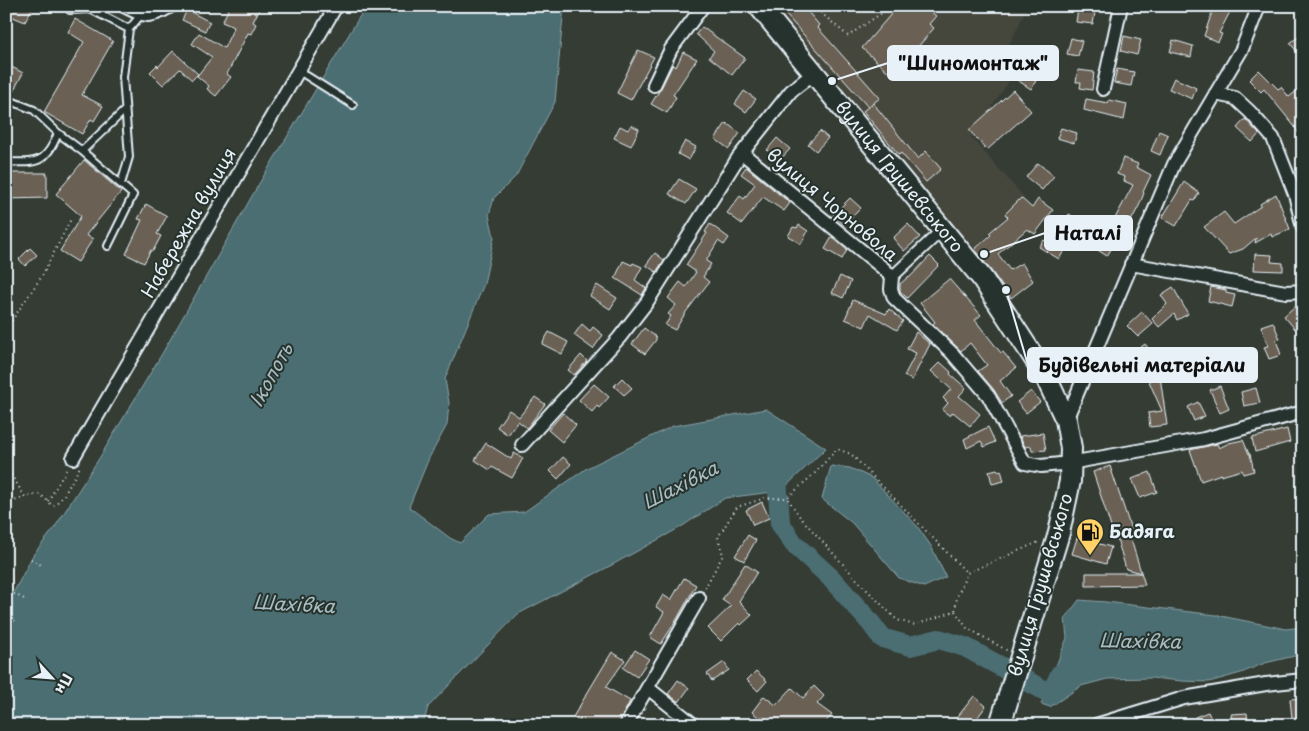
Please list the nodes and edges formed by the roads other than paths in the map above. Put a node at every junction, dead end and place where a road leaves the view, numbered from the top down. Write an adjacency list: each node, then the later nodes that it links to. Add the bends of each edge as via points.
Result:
1 (124, 6): 9 (street)
2 (171, 6): 9 (street, via 157,15)
3 (336, 6): 11 (street, Набережна вулиця)
4 (703, 6): 13 (street, via 671,49)
5 (1121, 6): 14 (street)
6 (1259, 6): 15 (street, via 1242,49)
7 (763, 9): 12 (main road, вулиця Грушевського)
8 (70, 10): 10 (lane, via 90,9)
9 (141, 15): 10 (lane)
10 (129, 29): 18 (lane, via 123,77)
11 (299, 72): 17 (lane); 33 (street, Набережна вулиця)
12 (814, 73): 21 (street, via 792,91); 25 (main road, вулиця Грушевського)
13 (654, 86)
14 (1103, 88)
15 (1215, 94): 24 (street, via 1235,98 1273,138 1295,194); 27 (street, via 1174,164)
16 (6, 99): 19 (lane, via 34,110)
17 (353, 105)
18 (125, 110): 20 (lane); 23 (lane, via 129,157)
19 (58, 133): 20 (lane); 22 (lane, via 44,158 30,163)
20 (82, 151): 23 (lane)
21 (742, 153): 28 (street, вулиця Чорновола); 32 (street, via 647,302 608,352)
22 (6, 162)
23 (121, 184): 26 (lane, via 133,195)
24 (1303, 228)
25 (942, 230): 28 (street); 31 (main road, вулиця Грушевського, via 982,278 1014,326 1044,373)
26 (108, 246)
27 (1131, 264): 29 (street, via 1286,292); 31 (street)
28 (892, 277): 34 (street, вулиця Чорновола, via 894,298 952,353 988,395 1025,463 1040,466)
29 (1303, 291)
30 (1303, 412): 34 (street, via 1204,439)
31 (1066, 420): 34 (main road, вулиця Грушевського)
32 (522, 445)
33 (73, 458)
34 (1070, 463): 40 (main road, вулиця Грушевського, via 1070,482 1060,533)
35 (699, 598): 37 (street)
36 (1303, 680): 41 (street, via 1184,698)
37 (648, 688): 38 (street); 39 (street)
38 (626, 725)
39 (694, 725)
40 (1000, 725)
41 (1096, 725)

